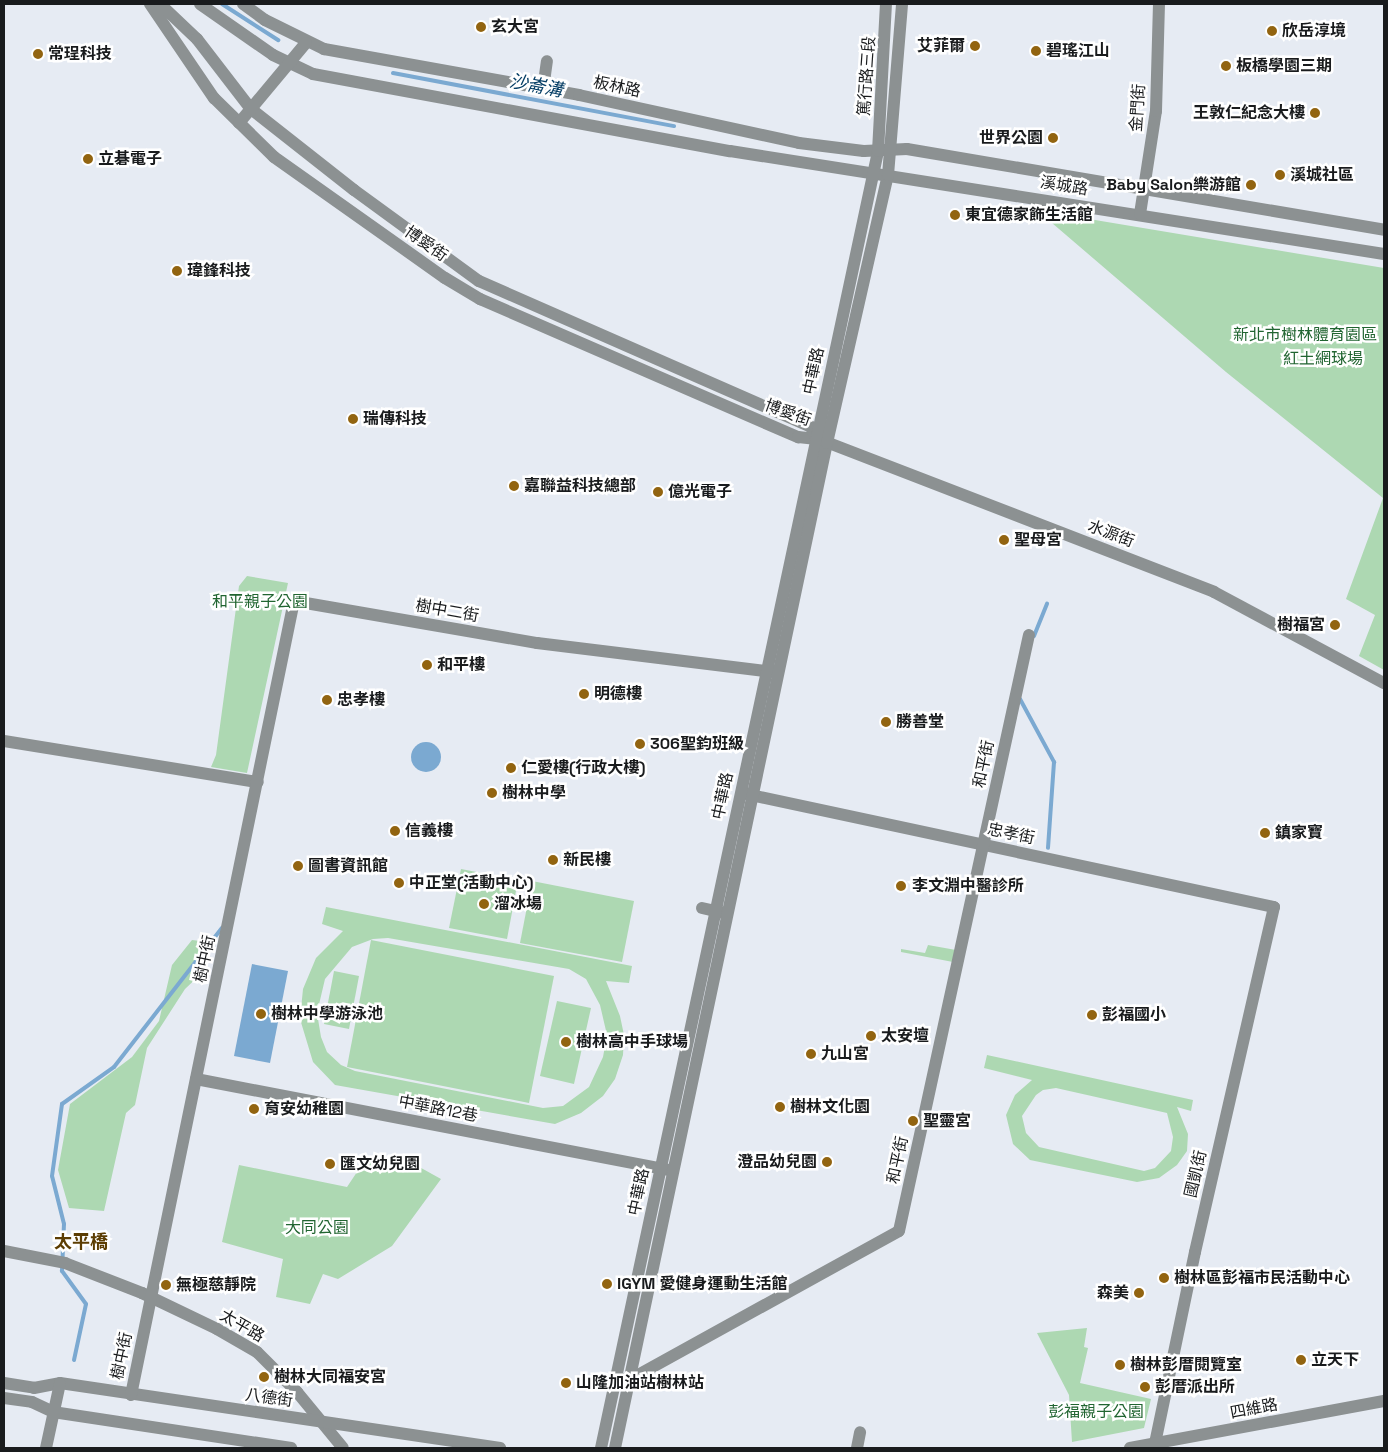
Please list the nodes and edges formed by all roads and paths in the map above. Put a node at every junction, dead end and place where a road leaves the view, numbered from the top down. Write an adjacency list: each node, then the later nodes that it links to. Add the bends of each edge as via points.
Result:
1 (150, 4): 13 (street, 博愛街, via 208,91)
2 (160, 4): 12 (street, 博愛街, via 197,39)
3 (200, 4): 10 (street)
4 (243, 4): 8 (street, 板林路)
5 (886, 4): 15 (street, 篤行路三段)
6 (902, 4): 14 (street, 篤行路三段)
7 (1158, 4): 18 (street, 金門街, via 1156,111)
8 (306, 43): 10 (street); 11 (street, 板林路, via 324,50)
9 (548, 61): 11 (street)
10 (287, 63): 12 (street); 16 (street, via 313,74 470,104 730,151)
11 (543, 89): 15 (street, 板林路, via 799,143)
12 (251, 109): 13 (street); 22 (street, 博愛街, via 478,281 810,427)
13 (239, 123): 22 (street, 博愛街, via 274,158 480,299 798,437)
14 (892, 149): 15 (street, 板林路); 17 (street, 篤行路三段); 18 (street, 溪城路)
15 (878, 151): 16 (street, 中華路)
16 (873, 172): 17 (street, 溪城路); 22 (street, 中華路)
17 (888, 175): 19 (street, 溪城路); 22 (street, 中華路)
18 (1145, 189): 19 (street, 金門街); 20 (street, 溪城路)
19 (1140, 214): 21 (street, 溪城路)
20 (1384, 230)
21 (1384, 254)
22 (822, 441): 24 (street, 中華路); 25 (street, 水源街, via 1214,592)
23 (1029, 635): 29 (street, 和平街)
24 (773, 672): 27 (street, 樹中二街, via 537,643 294,600); 28 (street, 中華路)
25 (1384, 683)
26 (4, 741): 27 (street)
27 (258, 782): 33 (street, 樹中街)
28 (747, 794): 29 (street, 忠孝街); 32 (street, 中華路)
29 (983, 845): 30 (street, 忠孝街); 37 (street, 和平街, via 899,1231)
30 (1274, 907): 46 (street, 國凱街, via 1195,1252)
31 (702, 908): 32 (street)
32 (721, 912): 34 (street, 中華路)
33 (196, 1079): 34 (street, 中華路12巷); 36 (street, 樹中街)
34 (667, 1170): 37 (street, 中華路)
35 (4, 1251): 36 (street, 太平路, via 64,1263)
36 (151, 1299): 40 (street, 樹中街); 44 (street, 太平路, via 217,1329 257,1352 297,1392)
37 (623, 1379): 51 (street, 中華路); 52 (street, 中華路)
38 (4, 1383): 39 (street, 八德街, via 34,1388)
39 (60, 1383): 40 (street, 八德街); 43 (street)
40 (131, 1395): 44 (street, 八德街)
41 (4, 1398): 43 (street, via 32,1402)
42 (1384, 1401): 46 (street, 四維路)
43 (53, 1412): 47 (street); 48 (street)
44 (321, 1422): 49 (street, 太平路); 50 (street, 八德街)
45 (860, 1432): 53 (street)
46 (1155, 1446): 54 (street, 四維路)
47 (46, 1448)
48 (291, 1448)
49 (343, 1448)
50 (500, 1448)
51 (601, 1448)
52 (614, 1448)
53 (857, 1448)
54 (1130, 1448)

